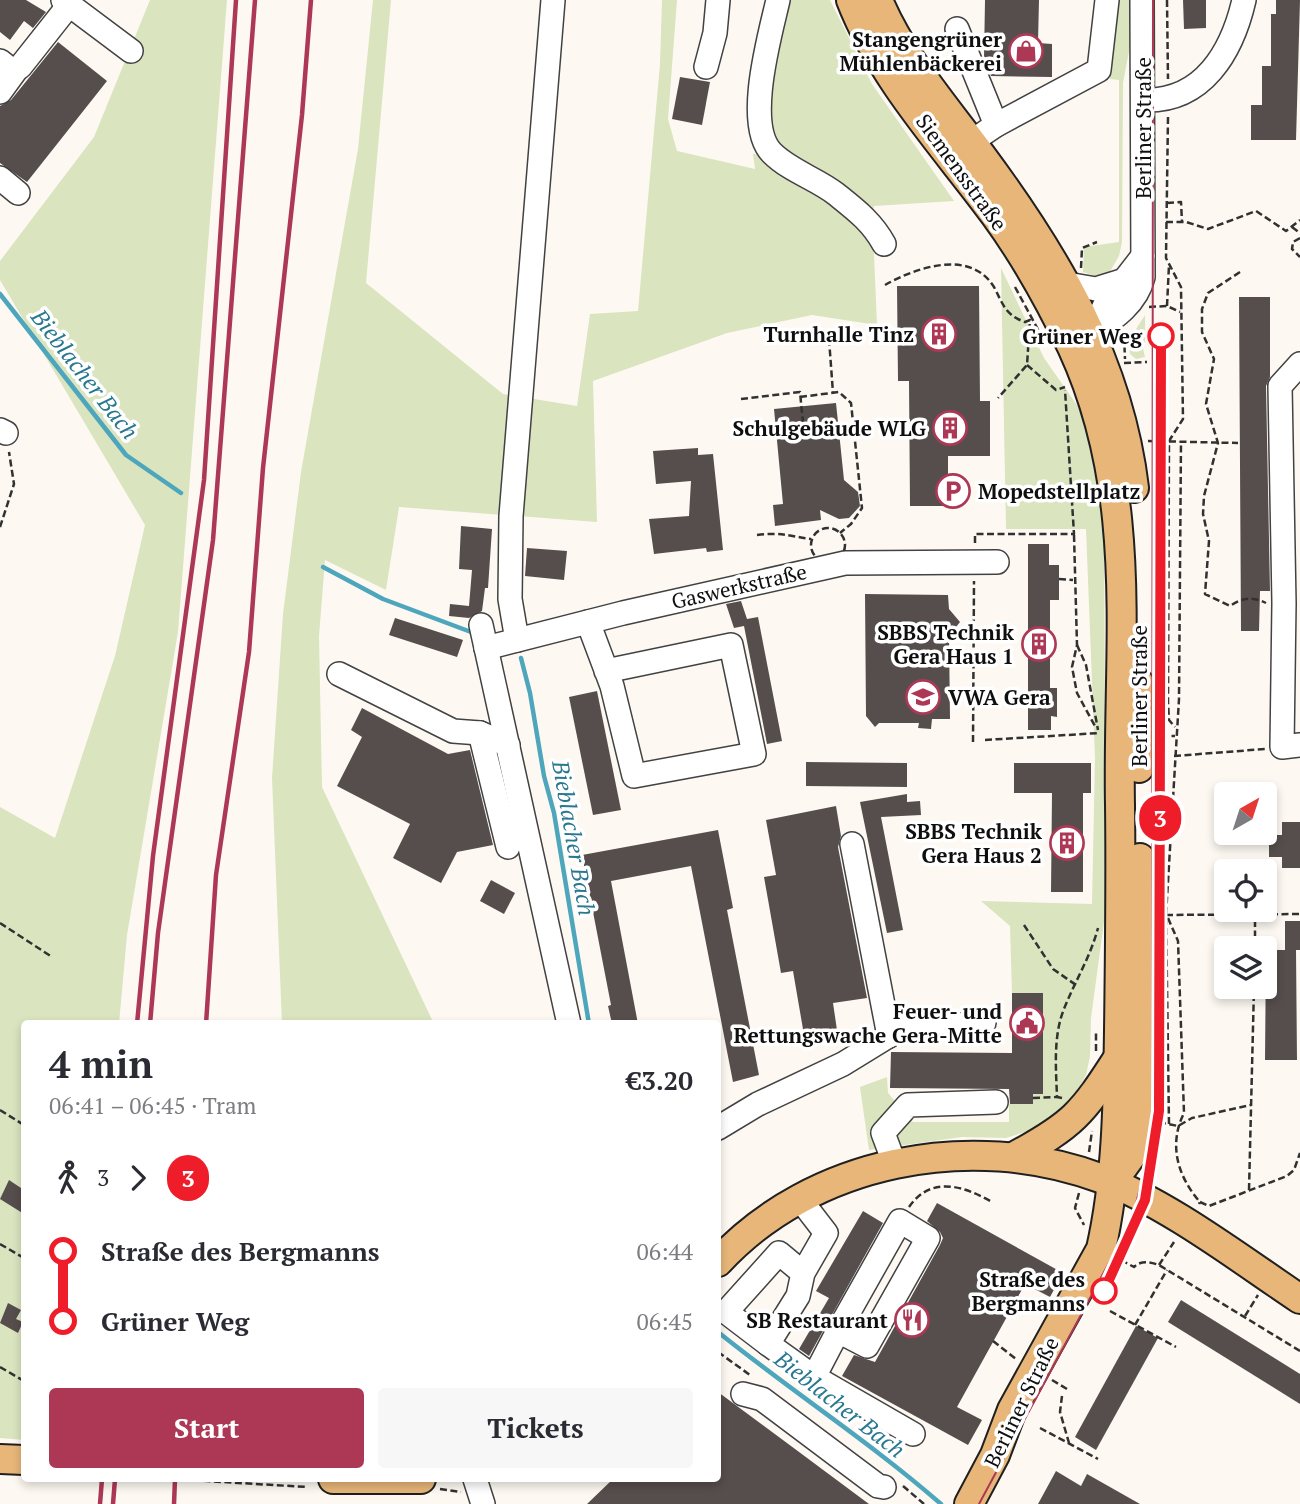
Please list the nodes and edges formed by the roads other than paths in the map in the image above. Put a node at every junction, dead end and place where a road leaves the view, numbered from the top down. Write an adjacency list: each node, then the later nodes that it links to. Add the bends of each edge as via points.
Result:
1 (553, 0): 27 (street, via 511,516 510,599)
2 (718, 0): 13 (street)
3 (778, 0): 18 (street, via 763,66 760,113 770,152 821,182 873,224)
4 (851, 0): 22 (main road, Siemensstraße, via 879,56)
5 (878, 0): 17 (main road, Siemensstraße, via 905,49)
6 (1107, 0): 16 (street, via 1099,70)
7 (1142, 0): 15 (street, Berliner Straße)
8 (1244, 0): 15 (street, via 1237,31 1210,74 1168,99)
9 (66, 2): 11 (street); 12 (street)
10 (957, 29): 16 (street)
11 (131, 51)
12 (8, 65): 14 (street)
13 (706, 67)
14 (0, 92)
15 (1144, 100): 19 (street, Berliner Straße)
16 (996, 125): 17 (street)
17 (971, 142): 20 (main road, Siemensstraße)
18 (884, 244)
19 (1143, 256): 21 (street); 22 (street, Berliner Straße, via 1143,277 1135,296 1116,317)
20 (1074, 279): 21 (street, via 1105,288); 22 (main road, Siemensstraße)
21 (1125, 280): 22 (street)
22 (1081, 339): 39 (main road, Berliner Straße, via 1114,480 1120,538); 42 (main road, Berliner Straße, via 1110,379 1128,447 1140,549 1140,1121)
23 (1300, 364): 33 (street, via 1280,386)
24 (986, 563): 25 (street, Gaswerkstraße, via 845,563)
25 (588, 622): 27 (street, Gaswerkstraße); 29 (street)
26 (481, 625): 28 (street)
27 (517, 640): 28 (street, Gaswerkstraße)
28 (486, 648): 32 (street)
29 (606, 671): 29 (street, via 634,776 754,754 731,645)
30 (339, 674): 31 (street, via 453,731)
31 (480, 733): 32 (street); 35 (street)
32 (508, 745): 36 (street)
33 (1291, 746)
34 (852, 844): 38 (street)
35 (508, 847)
36 (568, 1020)
37 (984, 1023): 38 (street, via 900,1029)
38 (888, 1036): 41 (street)
39 (1118, 1058): 43 (main road, via 1070,1124); 45 (main road, Berliner Straße, via 1118,1121)
40 (996, 1102): 44 (street, via 908,1105 883,1133)
41 (721, 1126)
42 (1134, 1152): 45 (main road, Berliner Straße); 47 (main road, via 1142,1181)
43 (1013, 1157): 44 (main road, via 949,1157); 45 (main road)
44 (895, 1165): 46 (main road, via 845,1177)
45 (1111, 1182): 47 (main road); 63 (main road, Berliner Straße, via 1101,1249 1012,1410)
46 (799, 1198): 48 (main road, via 753,1228); 49 (street, via 826,1233)
47 (1163, 1210): 50 (main road)
48 (721, 1259)
49 (803, 1273): 52 (street, via 798,1296); 52 (street, via 779,1253 726,1312)
50 (1300, 1299)
51 (838, 1331): 51 (street, via 867,1346 928,1238 900,1221); 53 (street)
52 (768, 1344): 53 (street)
53 (814, 1377): 55 (street)
54 (743, 1394): 61 (street, via 762,1399)
55 (913, 1434)
56 (0, 1459): 57 (main road)
57 (21, 1460)
58 (345, 1482): 60 (main road)
59 (476, 1482): 62 (street)
60 (320, 1483)
61 (884, 1487)
62 (483, 1504)
63 (969, 1504)

